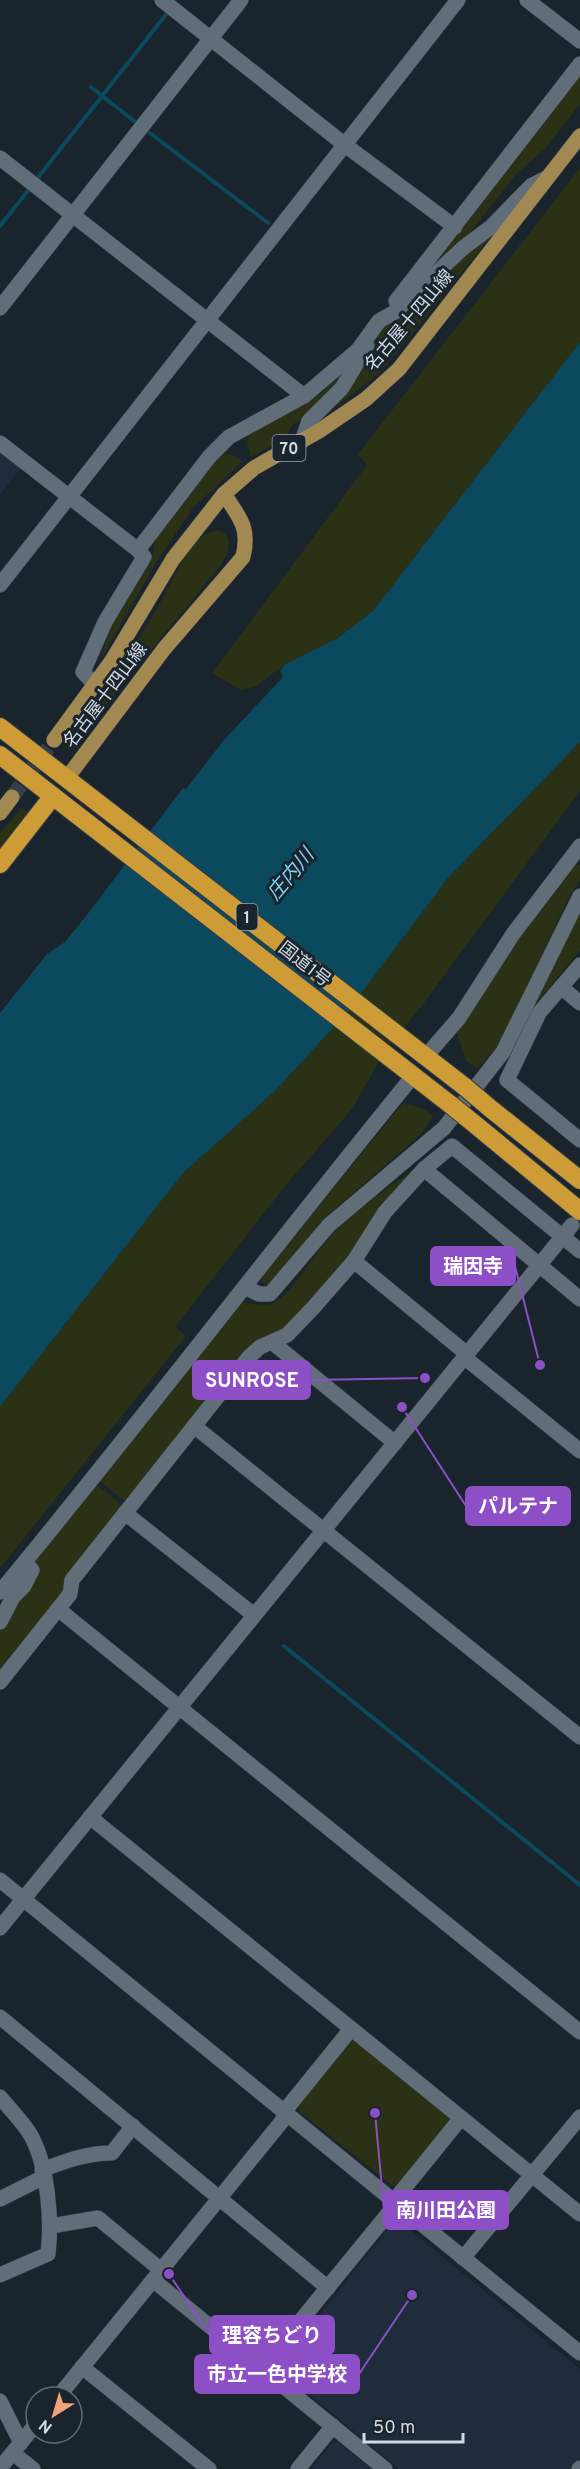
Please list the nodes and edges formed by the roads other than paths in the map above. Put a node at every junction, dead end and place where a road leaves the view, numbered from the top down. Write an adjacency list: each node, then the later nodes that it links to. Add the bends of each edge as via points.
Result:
1 (162, 0): 5 (street)
2 (241, 0): 5 (street)
3 (458, 0): 9 (street)
4 (527, 0): 6 (street)
5 (211, 38): 9 (street); 12 (street)
6 (580, 41)
7 (580, 64): 13 (street)
8 (580, 136): 11 (main road, 名古屋十四山線 / 70)
9 (345, 144): 13 (street); 15 (street)
10 (0, 158): 12 (street)
11 (548, 177): 16 (street, via 531,186 491,227); 18 (main road, 名古屋十四山線 / 70, via 399,369 366,399)
12 (72, 215): 14 (street); 15 (street)
13 (455, 227): 16 (street)
14 (0, 308)
15 (207, 321): 17 (street); 21 (street)
16 (379, 321): 17 (street, via 358,350); 18 (street, via 357,366 342,388 309,421)
17 (304, 396): 22 (street, via 229,437 209,457)
18 (302, 441): 20 (main road, 名古屋十四山線 / 70, via 254,468)
19 (0, 443): 21 (street)
20 (224, 494): 24 (main road, via 173,560); 28 (main road, 名古屋十四山線, via 240,518 247,539 243,557 164,650)
21 (69, 496): 22 (street); 23 (street)
22 (138, 550): 24 (street, via 144,557 105,622 84,672)
23 (0, 585)
24 (95, 685): 26 (main road)
25 (0, 727): 28 (highway, 国道1号 / 1)
26 (54, 740)
27 (0, 755): 29 (highway, 国道1号 / 1)
28 (67, 778): 38 (highway, 国道1号 / 1)
29 (54, 796): 33 (highway); 39 (highway, 国道1号 / 1)
30 (12, 797): 31 (main road)
31 (0, 813)
32 (580, 846): 38 (street, via 513,934 459,1018)
33 (0, 864)
34 (580, 896): 47 (street, via 503,1052 444,1128 329,1225 270,1294)
35 (580, 965): 36 (street)
36 (561, 987): 37 (street); 40 (street, via 539,1013 507,1080)
37 (580, 1003)
38 (426, 1056): 42 (highway, 国道1号 / 1, bridge)
39 (414, 1075): 43 (highway, 国道1号 / 1, bridge, via 477,1126); 47 (street)
40 (580, 1140)
41 (424, 1169): 43 (street, via 452,1146); 45 (street, via 385,1212); 46 (street)
42 (580, 1180)
43 (571, 1224): 44 (street); 46 (street)
44 (580, 1251)
45 (354, 1261): 49 (street, via 287,1335); 50 (street)
46 (539, 1266): 48 (street); 50 (street)
47 (244, 1287): 56 (street)
48 (580, 1299)
49 (273, 1342): 51 (street, via 249,1357); 52 (street)
50 (466, 1355): 52 (street); 53 (street)
51 (194, 1426): 54 (street); 55 (street)
52 (394, 1443): 55 (street)
53 (580, 1451)
54 (125, 1513): 58 (street, via 72,1580 70,1594); 59 (street)
55 (324, 1530): 59 (street); 63 (street)
56 (25, 1562): 57 (street); 60 (street, via 32,1570)
57 (0, 1592)
58 (58, 1609): 61 (street); 62 (street)
59 (254, 1615): 62 (street)
60 (0, 1622)
61 (0, 1682)
62 (179, 1707): 64 (street); 70 (street)
63 (580, 1737)
64 (90, 1817): 66 (street); 69 (street)
65 (0, 1880): 66 (street)
66 (24, 1898): 67 (street); 72 (street)
67 (0, 1928)
68 (0, 2017): 75 (street)
69 (351, 2029): 72 (street); 74 (street)
70 (580, 2032)
71 (0, 2097): 76 (street, via 30,2134)
72 (285, 2114): 78 (street); 80 (street)
73 (580, 2117): 77 (street)
74 (461, 2118): 77 (street); 80 (street)
75 (133, 2126): 76 (street, via 112,2153 93,2153); 78 (street)
76 (43, 2173): 79 (street); 82 (street)
77 (531, 2175): 81 (street); 83 (street)
78 (220, 2198): 85 (street); 86 (street)
79 (0, 2199)
80 (394, 2203): 83 (street); 86 (street)
81 (580, 2214)
82 (51, 2226): 84 (street, via 48,2254); 85 (street, via 98,2218)
83 (463, 2258): 87 (street)
84 (1, 2271)
85 (157, 2275): 88 (street); 89 (street)
86 (328, 2288): 89 (street)
87 (580, 2353)
88 (82, 2367): 90 (street); 97 (street)
89 (262, 2368): 92 (street)
90 (68, 2385)
91 (0, 2401): 94 (street)
92 (333, 2426): 98 (street); 99 (street)
93 (24, 2432): 94 (street)
94 (11, 2441): 95 (street); 96 (street)
95 (0, 2468)
96 (33, 2469)
97 (209, 2469)
98 (298, 2469)
99 (385, 2469)

